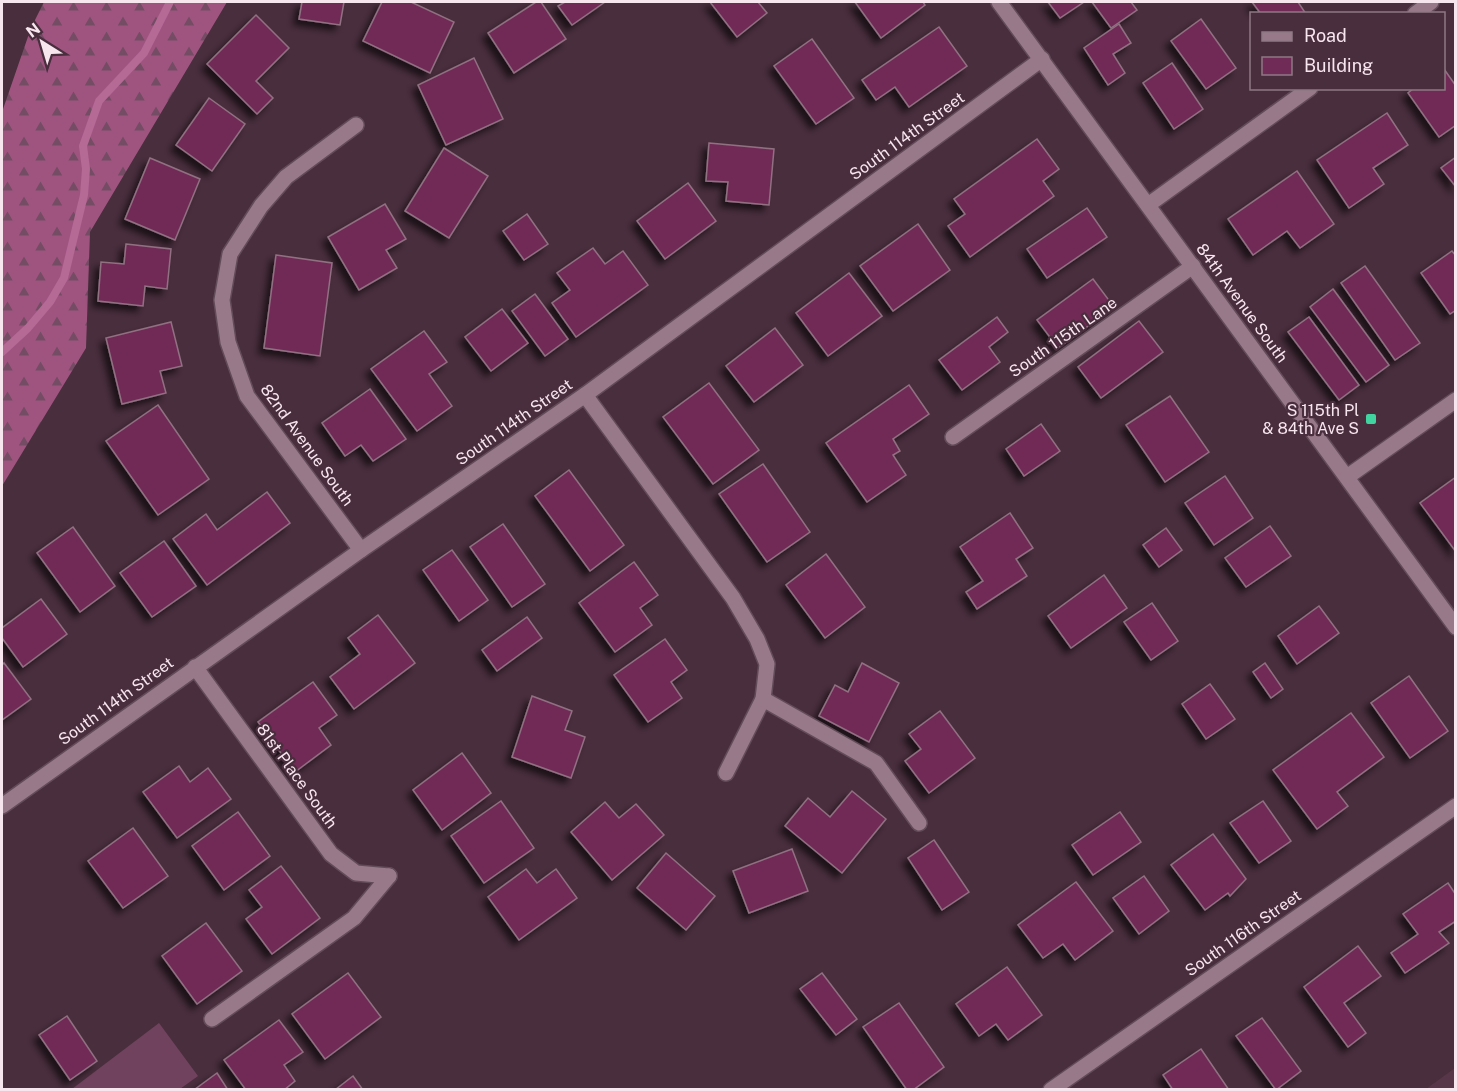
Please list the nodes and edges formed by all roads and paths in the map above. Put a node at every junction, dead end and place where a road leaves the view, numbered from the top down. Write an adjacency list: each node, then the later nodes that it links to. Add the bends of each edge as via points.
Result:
1 (999, 2): 4 (street, 84th Avenue South)
2 (1431, 2): 3 (street)
3 (1417, 12)
4 (1042, 59): 7 (street, 84th Avenue South); 9 (street, South 114th Street)
5 (1307, 90): 7 (street)
6 (356, 125): 13 (street, 82nd Avenue South, via 286,177 261,206 230,254 222,300 228,342 247,396)
7 (1148, 205): 8 (street, 84th Avenue South)
8 (1193, 266): 11 (street, South 115th Lane); 12 (street, 84th Avenue South)
9 (585, 395): 13 (street, South 114th Street); 16 (street, via 733,598 767,664)
10 (1455, 400): 12 (street)
11 (953, 437)
12 (1347, 477): 14 (street, 84th Avenue South)
13 (361, 550): 15 (street, South 114th Street)
14 (1455, 627)
15 (195, 667): 18 (street, South 114th Street); 21 (street, 81st Place South, via 331,854 356,873 389,876 354,918)
16 (763, 699): 17 (street); 20 (street, via 876,763)
17 (726, 773)
18 (2, 806)
19 (1455, 806): 22 (street, South 116th Street)
20 (919, 823)
21 (212, 1019)
22 (1051, 1089)

